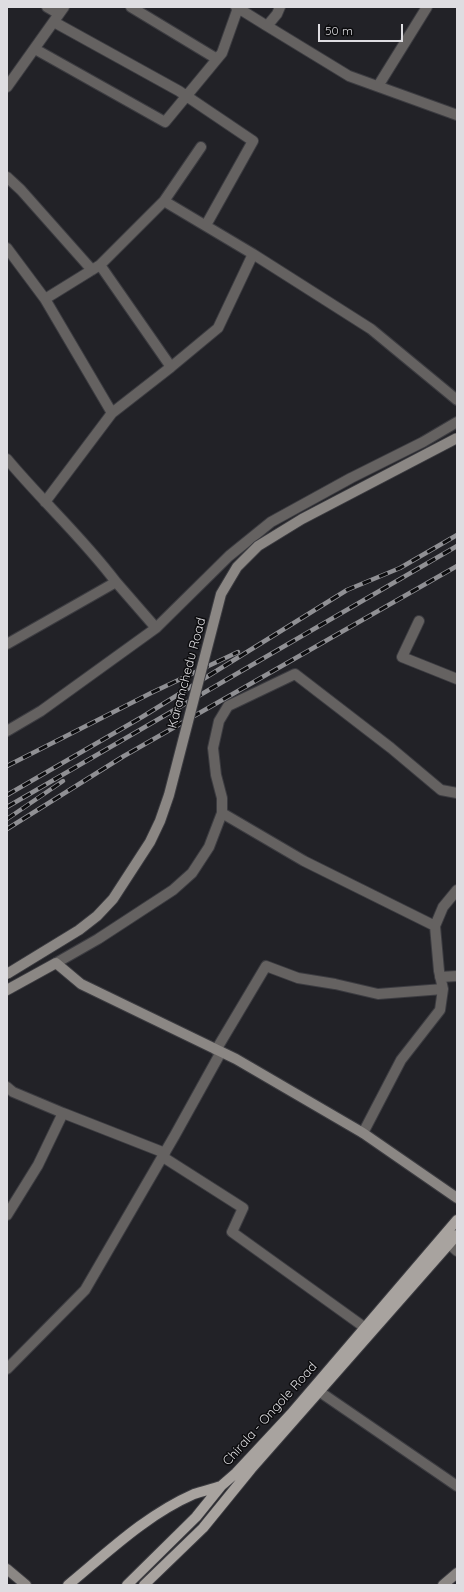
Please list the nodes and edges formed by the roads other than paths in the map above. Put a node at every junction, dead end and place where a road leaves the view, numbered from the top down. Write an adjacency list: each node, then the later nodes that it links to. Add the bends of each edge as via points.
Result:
1 (47, 7): 6 (street)
2 (131, 7): 9 (street)
3 (280, 7): 7 (street)
4 (427, 7): 10 (street)
5 (237, 8): 7 (street); 9 (street, via 222,53)
6 (59, 14): 8 (street); 12 (street)
7 (267, 26): 10 (street, via 349,76)
8 (35, 49): 11 (street); 12 (street, via 165,122)
9 (217, 60): 12 (street)
10 (378, 86): 13 (street)
11 (7, 87)
12 (186, 95): 17 (street, via 253,141)
13 (457, 115)
14 (201, 147): 16 (street)
15 (7, 178): 20 (street)
16 (164, 201): 17 (street); 20 (street)
17 (206, 225): 19 (street)
18 (7, 248): 21 (street)
19 (253, 254): 22 (street, via 218,328); 23 (street, via 371,329)
20 (96, 267): 21 (street); 22 (street)
21 (45, 299): 24 (street)
22 (171, 368): 24 (street)
23 (457, 400)
24 (112, 413): 28 (street)
25 (457, 422): 31 (street, via 271,522 230,556)
26 (457, 438): 40 (street, Karamchedu Road, bridge, via 302,519 258,546 236,567 221,594 169,795 150,842 112,899 97,916 79,930)
27 (7, 459): 28 (street)
28 (45, 502): 29 (street, via 97,556)
29 (116, 582): 31 (street); 32 (street)
30 (418, 621): 33 (street, via 402,657)
31 (156, 628): 34 (street, via 41,712)
32 (7, 644)
33 (457, 679)
34 (7, 731)
35 (457, 793): 36 (street, via 441,790 295,674 228,706 220,721 213,748 222,798)
36 (222, 813): 38 (street, via 304,861); 39 (street, via 209,847 192,873 173,890 98,939)
37 (457, 890): 38 (street, via 443,907)
38 (435, 926): 42 (street)
39 (56, 962): 44 (street); 45 (street, via 81,984)
40 (7, 974)
41 (457, 976): 42 (street)
42 (440, 977): 43 (street)
43 (443, 989): 45 (street, via 378,994 298,978 266,966); 48 (street, via 440,1010 402,1060)
44 (7, 990)
45 (218, 1051): 48 (street); 49 (street)
46 (9, 1093): 47 (street)
47 (63, 1113): 49 (street); 51 (street, via 38,1165)
48 (362, 1133): 50 (street)
49 (164, 1155): 56 (street, via 243,1208 232,1232); 57 (street, via 85,1290)
50 (457, 1198)
51 (7, 1215)
52 (457, 1220): 56 (main road, Chirala - Ongole Road)
53 (457, 1235): 54 (main road)
54 (449, 1244): 55 (street); 58 (main road)
55 (457, 1251)
56 (364, 1327): 59 (main road, Chirala - Ongole Road, via 291,1414)
57 (7, 1369)
58 (320, 1392): 60 (street); 66 (main road, via 251,1469 203,1528)
59 (221, 1486): 64 (main road, Chirala - Ongole Road, via 195,1494 140,1525); 65 (main road, via 196,1517)
60 (457, 1486)
61 (7, 1569): 63 (street)
62 (457, 1573): 67 (street)
63 (26, 1585)
64 (68, 1585)
65 (127, 1585)
66 (144, 1585)
67 (443, 1585)

